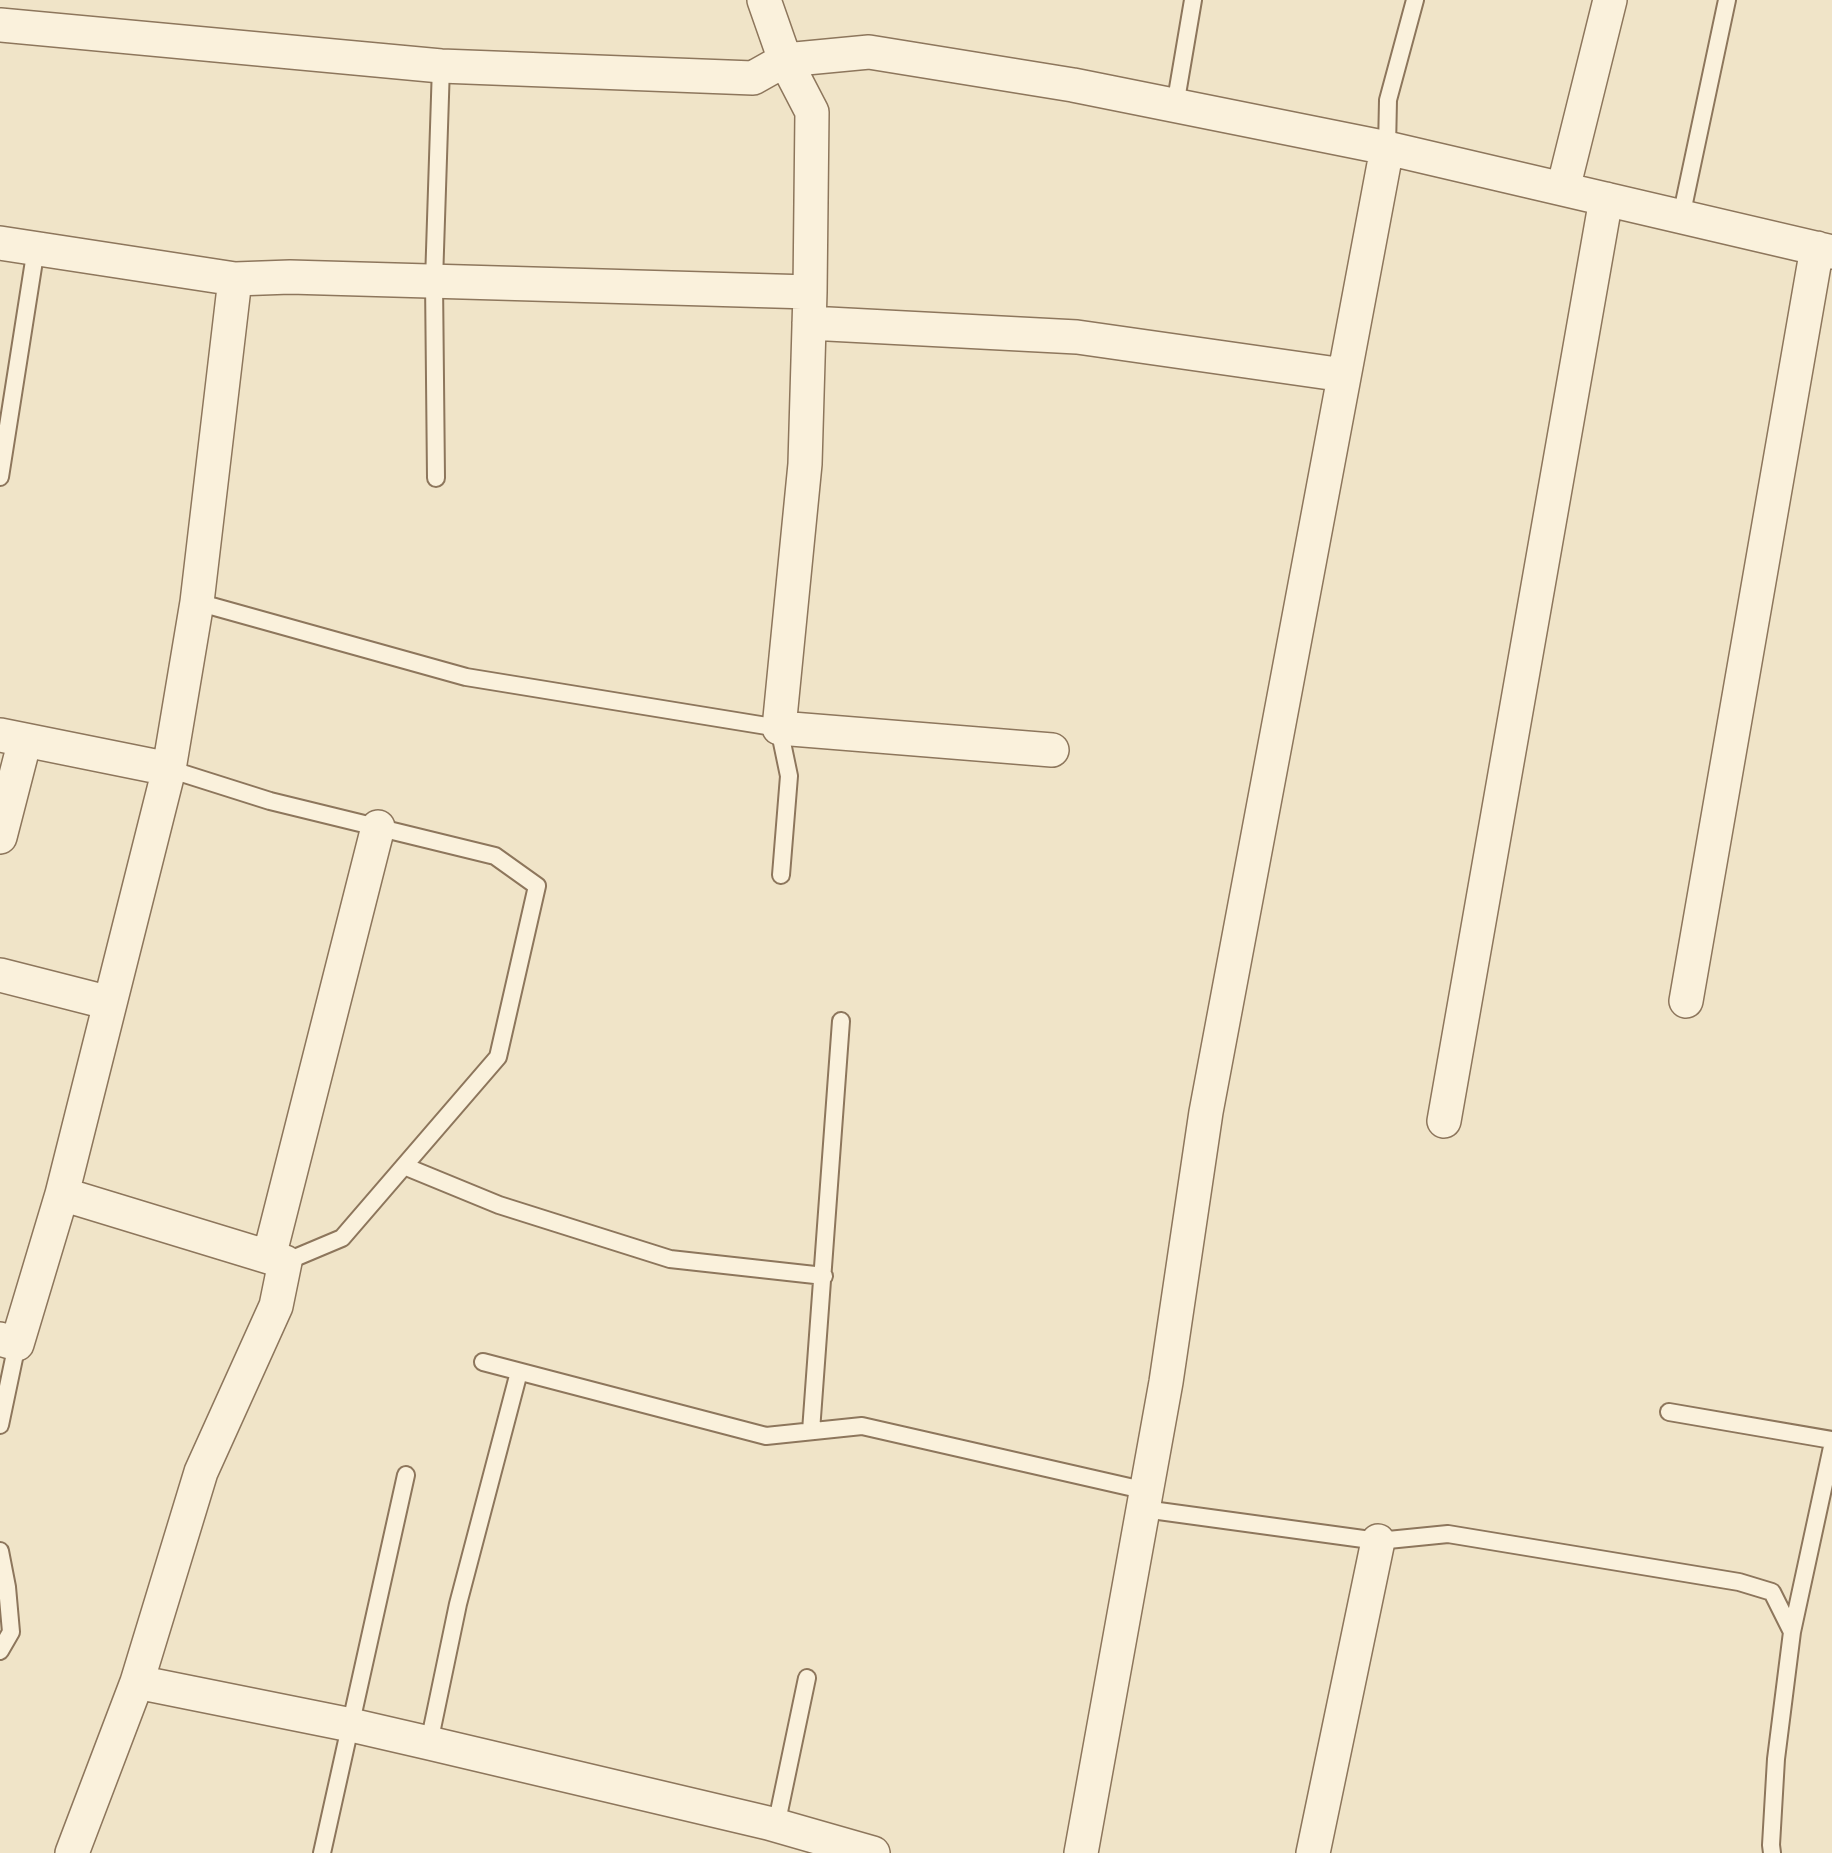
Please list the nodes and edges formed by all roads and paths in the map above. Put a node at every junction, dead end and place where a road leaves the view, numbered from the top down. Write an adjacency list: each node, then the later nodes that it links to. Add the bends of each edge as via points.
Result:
1 (764, 0): 7 (street)
2 (1193, 0): 9 (lane)
3 (1415, 0): 10 (lane, via 1388,99)
4 (1610, 0): 11 (street)
5 (1727, 0): 13 (lane)
6 (0, 25): 8 (street)
7 (785, 60): 8 (street, via 753,78); 9 (street, via 868,52); 19 (street, via 812,112)
8 (441, 66): 18 (lane)
9 (1175, 106): 10 (street)
10 (1387, 148): 11 (street); 20 (street)
11 (1563, 189): 12 (street)
12 (1606, 199): 13 (street); 35 (street)
13 (1681, 217): 16 (street)
14 (0, 243): 15 (street)
15 (36, 248): 17 (street); 21 (lane)
16 (1824, 250): 32 (street)
17 (235, 279): 18 (street); 23 (street)
18 (434, 281): 19 (street); 22 (lane)
19 (810, 308): 20 (street, via 1077,337); 24 (street, via 805,464)
20 (1344, 375): 49 (street, via 1206,1112)
21 (0, 477)
22 (436, 478)
23 (197, 602): 24 (lane, via 466,677); 27 (street)
24 (779, 728): 26 (street); 30 (lane, via 789,776)
25 (13, 737): 27 (street); 29 (street)
26 (1052, 750)
27 (169, 769): 28 (lane, via 270,801); 33 (street)
28 (378, 827): 36 (lane, via 495,855 537,886 498,1057); 38 (street)
29 (0, 837)
30 (781, 875)
31 (0, 975): 33 (street)
32 (1686, 1001)
33 (110, 1003): 37 (street)
34 (841, 1021): 39 (lane)
35 (1444, 1121)
36 (404, 1166): 38 (lane, via 342,1238); 39 (lane, via 498,1205 670,1259)
37 (62, 1194): 38 (street); 40 (street)
38 (277, 1259): 55 (street, via 276,1306 201,1472)
39 (824, 1276): 45 (lane)
40 (9, 1341): 44 (lane)
41 (483, 1362): 42 (lane)
42 (519, 1372): 45 (lane, via 766,1436); 57 (lane, via 458,1604)
43 (1669, 1412): 46 (lane)
44 (0, 1425)
45 (811, 1431): 49 (lane, via 862,1426)
46 (1832, 1440)
47 (1832, 1447): 52 (lane)
48 (406, 1475): 56 (lane)
49 (1145, 1500): 50 (lane); 63 (street)
50 (1378, 1541): 52 (lane, via 1448,1534 1739,1582 1772,1592); 64 (street)
51 (0, 1551): 53 (lane, via 11,1632)
52 (1792, 1632): 65 (lane, via 1776,1759)
53 (0, 1651)
54 (807, 1678): 58 (lane)
55 (137, 1682): 56 (street); 60 (street)
56 (351, 1725): 57 (street); 61 (lane)
57 (429, 1743): 58 (street)
58 (776, 1826): 59 (street)
59 (811, 1845): 62 (street)
60 (72, 1853)
61 (322, 1853)
62 (873, 1853)
63 (1081, 1853)
64 (1313, 1853)
65 (1772, 1853)

